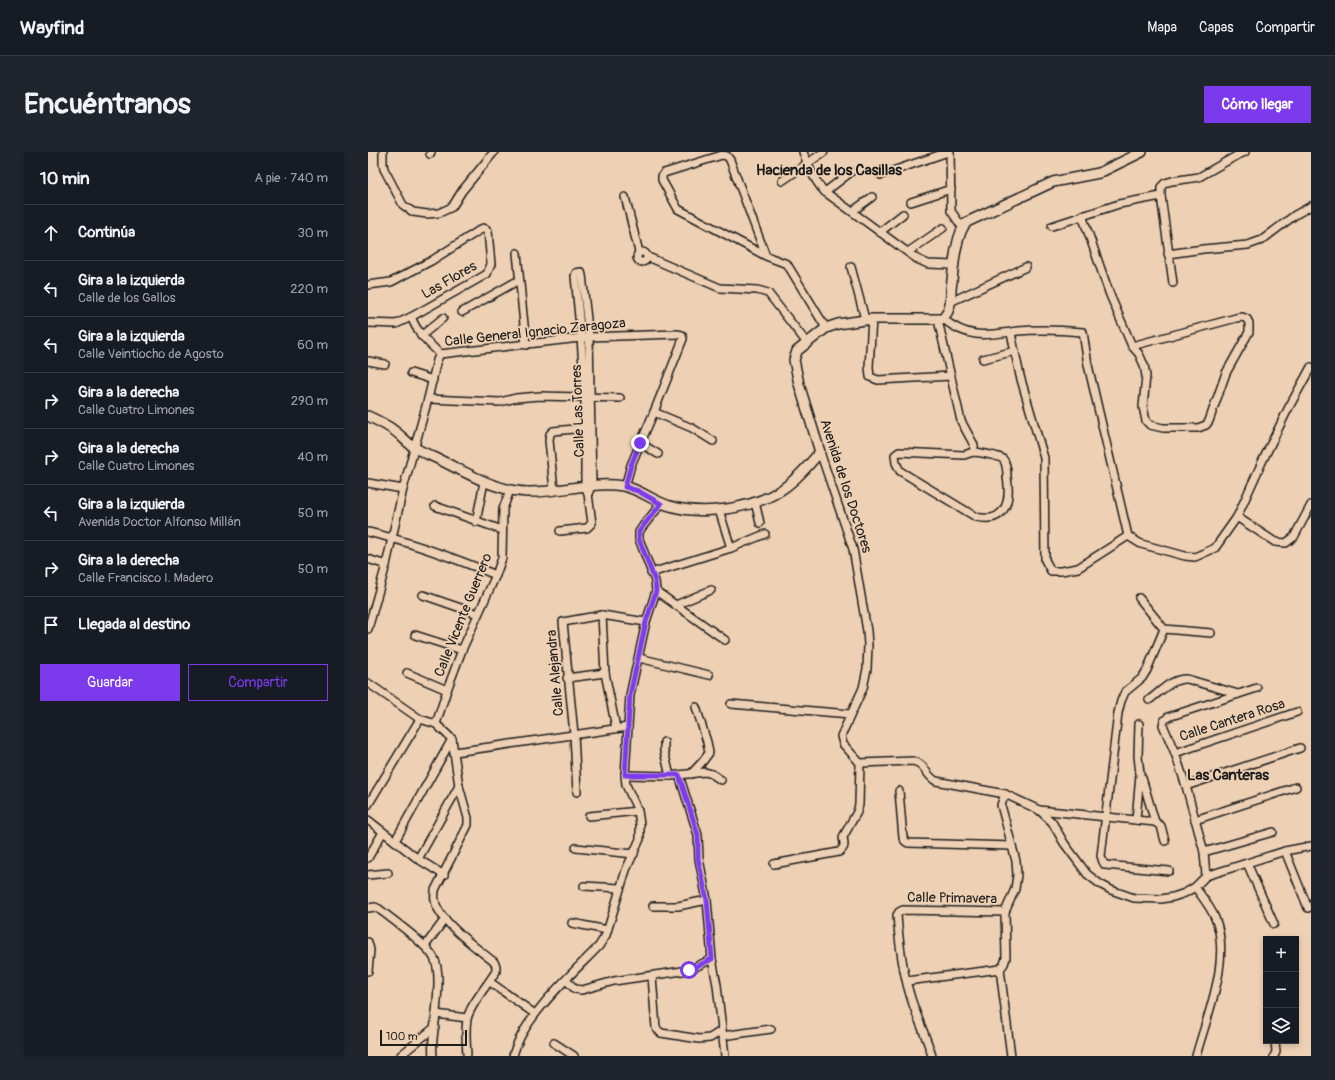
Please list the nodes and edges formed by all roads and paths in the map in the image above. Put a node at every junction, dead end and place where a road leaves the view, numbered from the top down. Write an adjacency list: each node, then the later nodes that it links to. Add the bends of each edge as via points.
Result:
1 (383, 152): 2 (street, via 384,169 403,205 413,212 426,214 439,213 452,207)
2 (493, 152)
3 (803, 152): 8 (street)
4 (824, 152): 8 (street)
5 (949, 152): 10 (street); 12 (street)
6 (1142, 152): 23 (main road, via 1099,173 1053,182 967,222)
7 (1246, 152): 14 (street, via 1199,177 1165,183 1161,187)
8 (807, 164): 11 (street); 13 (street)
9 (851, 172): 13 (street)
10 (881, 175)
11 (782, 181)
12 (951, 189): 17 (street); 23 (street, via 951,211)
13 (825, 192): 19 (street)
14 (1161, 196): 21 (street, via 1126,202); 28 (street)
15 (625, 197): 48 (street, via 639,252 637,257 641,262 648,257 720,288 768,293)
16 (872, 197): 19 (street)
17 (911, 202)
18 (1311, 206): 28 (street, via 1262,240 1241,246)
19 (853, 211): 25 (street)
20 (903, 214): 25 (street)
21 (1082, 215): 22 (street); 50 (street, via 1110,295)
22 (1052, 226)
23 (962, 227): 30 (main road)
24 (943, 228): 27 (street)
25 (880, 232): 27 (street)
26 (517, 252): 33 (street)
27 (908, 252): 30 (street, via 928,264)
28 (1168, 254): 34 (street)
29 (766, 256): 29 (street, via 727,156 722,155 664,173 662,180 678,209); 43 (street, via 787,264)
30 (954, 265): 36 (main road)
31 (851, 267): 40 (street)
32 (1026, 267): 36 (street)
33 (519, 280): 37 (street); 49 (street)
34 (1173, 283)
35 (368, 285): 38 (street, Las Flores, via 391,282 431,261 483,228 486,229 491,264 487,274)
36 (950, 302): 41 (main road, via 948,311)
37 (462, 312)
38 (411, 317): 42 (street, Las Flores, via 396,324); 45 (street)
39 (443, 318): 45 (street)
40 (869, 319): 41 (main road, Avenida de los Doctores); 43 (main road, Avenida de los Doctores); 58 (street, via 870,377 878,380)
41 (941, 319): 44 (street, via 954,328 968,333 986,335); 58 (street)
42 (368, 323)
43 (826, 328): 48 (main road, Avenida de los Doctores)
44 (1011, 332): 51 (street); 91 (street, via 1083,332 1088,365)
45 (422, 336): 52 (street)
46 (589, 337): 47 (street, Calle General Ignacio Zaragoza); 47 (street, Calle Las Torres, via 582,274 578,272 575,276); 60 (street, Calle Las Torres); 63 (street, Calle General Ignacio Zaragoza, via 682,335 683,339)
47 (581, 338): 49 (street, Calle General Ignacio Zaragoza); 60 (street, Calle Las Torres)
48 (807, 343): 69 (main road, Avenida de los Doctores, via 797,351 794,360)
49 (526, 345): 52 (street, Calle General Ignacio Zaragoza)
50 (1132, 346): 50 (street, via 1144,365 1146,376 1143,407 1146,421 1150,425 1163,428 1198,428 1209,421 1226,373 1249,332 1249,323 1242,317 1236,318)
51 (1015, 351): 53 (street); 91 (street, via 1044,458 1045,560 1051,571 1078,568)
52 (440, 354): 59 (street, Calle General Ignacio Zaragoza)
53 (983, 359)
54 (368, 361): 55 (street)
55 (385, 364)
56 (1311, 367): 84 (street, via 1288,409)
57 (412, 373): 59 (street)
58 (951, 376): 70 (street, via 961,421 974,445)
59 (432, 380): 62 (street, Calle General Ignacio Zaragoza)
60 (588, 397): 61 (street); 62 (street, via 540,396 500,402); 65 (street, Calle Las Torres); 75 (street, Calle Las Torres)
61 (620, 398)
62 (428, 399): 68 (street, Calle General Ignacio Zaragoza)
63 (654, 412): 66 (street, via 692,428); 67 (street)
64 (368, 416): 68 (main road, via 392,429)
65 (585, 428): 75 (street, Calle Las Torres); 78 (street, via 553,431 550,434)
66 (713, 441)
67 (640, 443): 71 (street); 74 (street)
68 (414, 448): 72 (main road); 76 (street, Calle General Ignacio Zaragoza)
69 (820, 452): 79 (main road, via 793,481 780,491); 126 (street, Avenida de los Doctores, via 853,549 867,631 867,669 863,688)
70 (974, 452): 70 (street, via 997,456 1006,464 1008,504 998,515 990,518 976,517 906,476 900,471 895,454 899,452 964,455)
71 (658, 454)
72 (484, 482): 77 (main road); 85 (street)
73 (368, 484): 76 (street)
74 (625, 487): 75 (main road, via 609,484); 80 (main road)
75 (589, 488): 78 (main road); 88 (street, via 592,523 590,526)
76 (403, 489): 92 (street, Calle General Ignacio Zaragoza)
77 (510, 490): 78 (main road); 87 (street, Calle Vicente Guerrero, via 503,509)
78 (554, 490)
79 (755, 502): 83 (main road); 86 (street)
80 (661, 504): 83 (main road, via 687,510); 96 (street, via 639,532)
81 (1311, 505): 84 (street, via 1294,538 1286,543 1275,542)
82 (435, 506): 85 (street)
83 (719, 510): 93 (street)
84 (1237, 517): 91 (street, via 1215,548 1195,557 1141,544)
85 (476, 522): 87 (street)
86 (760, 523)
87 (502, 530): 97 (street, Calle Vicente Guerrero, via 502,558)
88 (560, 531)
89 (368, 532): 92 (street)
90 (765, 534): 93 (street)
91 (1128, 536)
92 (392, 537): 95 (street, Calle General Ignacio Zaragoza); 97 (street)
93 (731, 548): 96 (street)
94 (368, 559): 95 (street)
95 (386, 565): 103 (street, Calle General Ignacio Zaragoza)
96 (651, 573): 99 (street)
97 (496, 575): 104 (street, Calle Vicente Guerrero)
98 (711, 590): 102 (street)
99 (656, 591): 102 (street); 106 (street)
100 (423, 595): 104 (street)
101 (1139, 598): 108 (street)
102 (676, 605): 111 (street)
103 (371, 607): 107 (street, Calle General Ignacio Zaragoza)
104 (478, 614): 112 (street, Calle Vicente Guerrero)
105 (602, 615): 106 (street, Calle Alejandra); 115 (street); 117 (street, Calle Alejandra, via 563,622)
106 (646, 622): 113 (street)
107 (368, 629)
108 (1164, 629): 109 (street); 155 (street, via 1147,670 1142,678 1125,692 1121,700)
109 (1211, 633)
110 (415, 635): 112 (street)
111 (725, 640)
112 (462, 650): 120 (street, Calle Vicente Guerrero)
113 (639, 658): 116 (street); 130 (street, via 630,695)
114 (407, 673): 120 (street)
115 (605, 673): 117 (street); 131 (street)
116 (708, 676)
117 (567, 678): 132 (street, Calle Alejandra)
118 (368, 683): 127 (street)
119 (1257, 688): 121 (street)
120 (446, 690): 128 (street, Calle Vicente Guerrero)
121 (1239, 694): 122 (street, via 1181,679); 137 (street, via 1168,717 1163,725)
122 (1149, 700)
123 (731, 704): 126 (street)
124 (696, 707): 139 (street, via 709,753)
125 (1297, 712): 137 (street, Calle Cantera Rosa)
126 (850, 714): 138 (street, Avenida de los Doctores, via 840,736 843,744)
127 (420, 719): 128 (street); 151 (street)
128 (436, 724): 133 (street)
129 (1139, 724): 140 (street)
130 (628, 727): 131 (street); 141 (street)
131 (616, 728): 132 (street)
132 (574, 734): 136 (street); 149 (street, Calle Alejandra)
133 (452, 739): 136 (street); 163 (street)
134 (664, 742): 143 (street)
135 (1300, 748): 146 (street)
136 (455, 752): 145 (street)
137 (1175, 753): 146 (street)
138 (860, 763): 150 (street, via 913,761 923,766 927,774 936,781); 173 (street, via 857,812 843,837 844,849)
139 (691, 774): 142 (street); 144 (street, via 705,772)
140 (1140, 774): 157 (street); 159 (street)
141 (625, 775): 143 (street); 153 (street, via 626,785)
142 (679, 775): 143 (street); 182 (street, via 698,835 698,859)
143 (670, 776)
144 (721, 780)
145 (459, 786): 171 (street); 177 (street, via 468,825)
146 (1186, 786): 158 (street)
147 (1296, 787): 158 (street)
148 (899, 791): 164 (street, via 903,838 908,843)
149 (577, 792)
150 (1005, 794): 152 (street); 164 (street, via 1001,806)
151 (368, 805)
152 (1039, 810): 155 (street); 180 (street, via 1052,822 1087,874 1111,890 1134,898 1161,899 1185,893)
153 (638, 811): 154 (street); 169 (street, via 640,839)
154 (589, 816)
155 (1106, 817): 157 (street); 174 (street, via 1102,856 1105,865)
156 (368, 820): 160 (street)
157 (1136, 820): 159 (street)
158 (1194, 820): 168 (street)
159 (1155, 822): 162 (street, via 1161,826)
160 (382, 832): 163 (street); 170 (street)
161 (1273, 832): 168 (street)
162 (1165, 840)
163 (395, 841): 171 (street)
164 (1012, 846): 186 (street, via 1017,875)
165 (1311, 846): 167 (street)
166 (576, 848): 169 (street)
167 (1285, 851): 172 (street); 185 (street)
168 (1204, 852): 178 (street)
169 (634, 854): 181 (street)
170 (368, 858)
171 (418, 859): 177 (street)
172 (1246, 863): 178 (street); 189 (street)
173 (774, 864)
174 (1169, 871)
175 (388, 873): 176 (street)
176 (368, 875)
177 (444, 875): 187 (street, via 435,890 435,900)
178 (1206, 876): 180 (street)
179 (584, 886): 181 (street)
180 (1194, 887): 217 (street, via 1215,918 1220,953 1220,968)
181 (620, 888): 190 (street)
182 (707, 900): 183 (street, via 678,906); 193 (street)
183 (653, 906)
184 (368, 908): 192 (street, via 379,909)
185 (1308, 908)
186 (1005, 912): 194 (street, via 1006,958); 198 (street, Calle Primavera, via 899,912 897,915 900,948)
187 (445, 919): 192 (street); 199 (street, via 494,962 496,971)
188 (572, 923): 190 (street)
189 (1274, 924)
190 (607, 930): 197 (street, via 599,946)
191 (368, 942): 195 (street)
192 (425, 946): 200 (street, via 435,959)
193 (712, 959): 196 (street, via 689,970); 205 (street)
194 (1000, 969): 198 (street); 216 (street)
195 (368, 970)
196 (652, 976): 197 (street, via 614,981 582,990 575,989); 205 (street, via 656,1028 661,1033 699,1039)
197 (566, 980): 201 (street)
198 (907, 981): 215 (street)
199 (490, 982): 201 (street); 202 (street)
200 (436, 1014): 202 (street); 203 (street)
201 (535, 1014): 212 (street, via 515,1046)
202 (467, 1018): 208 (street)
203 (434, 1027): 209 (street); 211 (street)
204 (771, 1028): 205 (street)
205 (722, 1033): 214 (street)
206 (554, 1044): 213 (street)
207 (1276, 1044): 210 (street)
208 (467, 1054)
209 (401, 1055)
210 (1278, 1055)
211 (433, 1056)
212 (513, 1056)
213 (574, 1056)
214 (725, 1056)
215 (932, 1056)
216 (1011, 1056)
217 (1196, 1056)

